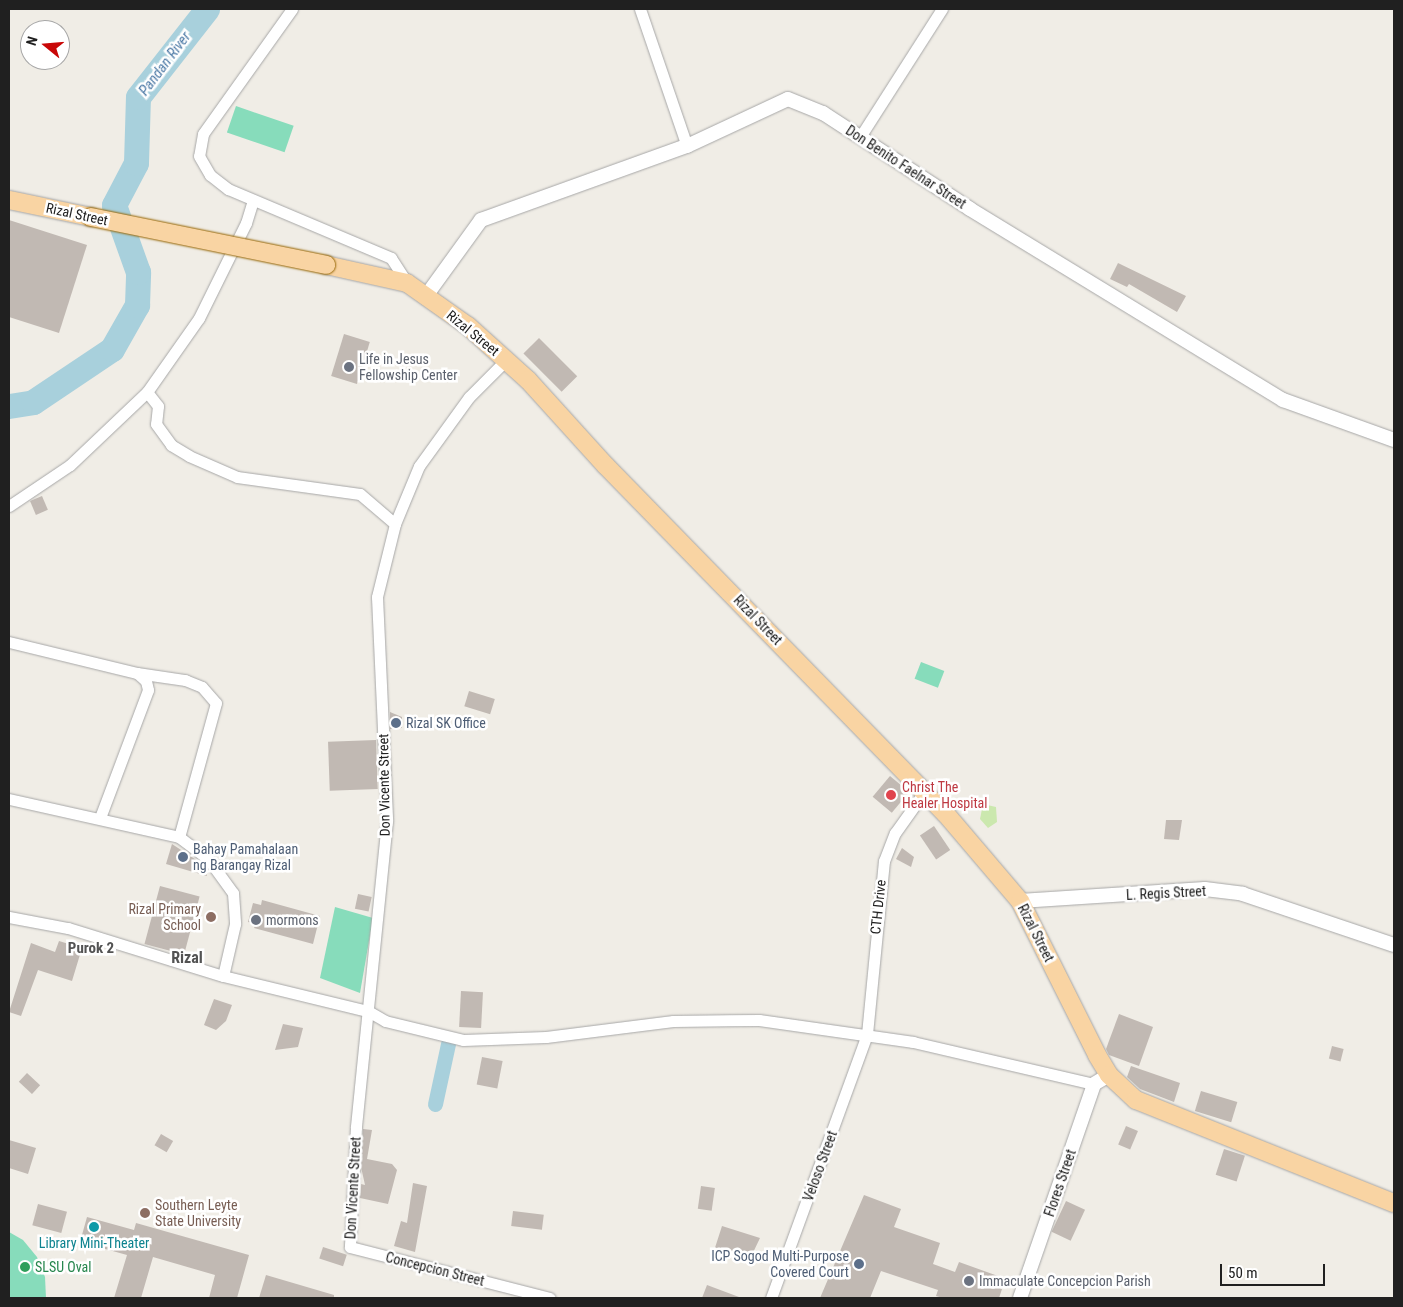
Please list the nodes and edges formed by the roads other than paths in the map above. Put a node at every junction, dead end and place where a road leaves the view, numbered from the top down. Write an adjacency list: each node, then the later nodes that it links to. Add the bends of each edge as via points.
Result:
1 (292, 9): 7 (street, via 203,134 199,156 210,175 228,189)
2 (640, 9): 5 (street)
3 (942, 9): 4 (street)
4 (860, 137): 5 (street, Don Benito Faelnar Street, via 824,113 788,99); 12 (street, Don Benito Faelnar Street, via 970,209 1283,400)
5 (687, 146): 9 (street, Don Benito Faelnar Street, via 481,220)
6 (9, 200): 8 (main road, Rizal Street, bridge)
7 (253, 200): 8 (street, via 391,258); 11 (street, via 246,223 199,318)
8 (407, 283): 9 (main road, Rizal Street)
9 (426, 296): 10 (main road, Rizal Street, via 468,326)
10 (506, 360): 14 (street, Don Vicente Street, via 443,430 419,466); 17 (main road, Rizal Street)
11 (147, 392): 13 (street, via 70,465); 14 (street, via 158,406 156,424 171,445 189,456 237,477 282,486 360,494)
12 (1394, 440)
13 (9, 506)
14 (395, 524): 25 (street, Don Vicente Street, via 378,597 386,821)
15 (9, 642): 16 (street, via 116,671)
16 (137, 673): 19 (street, via 146,680 148,690); 20 (street, via 185,680 202,687 216,703)
17 (925, 791): 21 (main road, Rizal Street); 26 (street, CTH Drive, via 895,834 884,861)
18 (9, 799): 19 (street)
19 (100, 818): 20 (street)
20 (179, 837): 24 (street, via 209,860 233,893 235,924)
21 (1020, 901): 23 (street, L. Regis Street, via 1205,889 1243,894); 27 (main road, Rizal Street)
22 (9, 917): 24 (street, via 68,928)
23 (1394, 945)
24 (223, 976): 25 (street)
25 (368, 1011): 26 (street, via 385,1021 463,1040 546,1037 673,1020 759,1020); 30 (street, Don Vicente Street)
26 (867, 1034): 28 (street); 32 (street, Veloso Street)
27 (1109, 1074): 28 (street); 29 (main road, Rizal Street, via 1136,1100)
28 (1094, 1084): 33 (street, Flores Street)
29 (1394, 1203)
30 (350, 1247): 31 (street, Concepcion Street)
31 (550, 1298)
32 (771, 1298)
33 (1020, 1298)

